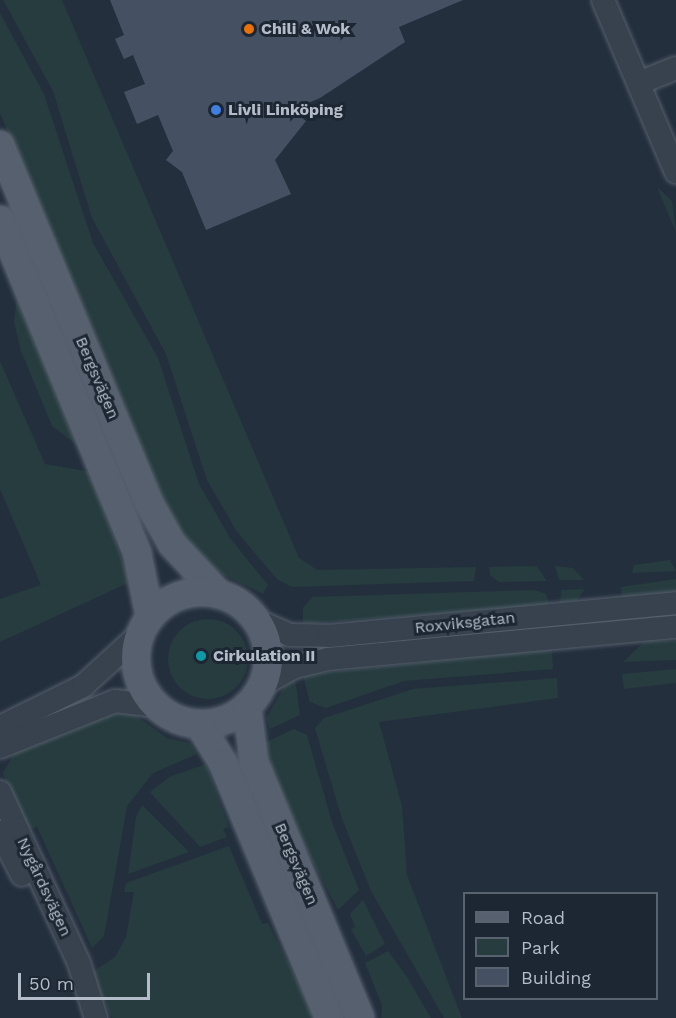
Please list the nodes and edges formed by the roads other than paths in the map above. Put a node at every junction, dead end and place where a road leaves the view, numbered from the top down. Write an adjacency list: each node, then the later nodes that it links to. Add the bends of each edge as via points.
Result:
1 (603, 0): 3 (street)
2 (676, 68): 3 (street)
3 (639, 83): 5 (street)
4 (0, 145): 7 (main road, Bergsvägen, via 149,503 172,544)
5 (676, 172)
6 (0, 220): 10 (main road, Bergsvägen, via 137,553)
7 (219, 594): 9 (main road); 10 (main road, via 181,596)
8 (676, 603): 9 (street, Roxviksgatan, via 329,636 290,635)
9 (256, 620): 12 (main road, via 268,652)
10 (146, 626): 13 (main road, via 138,672); 14 (street, via 92,680)
11 (676, 627): 12 (street, Roxviksgatan, via 328,659 294,667)
12 (255, 695): 16 (main road, via 225,720); 23 (main road, Bergsvägen, via 255,762)
13 (157, 706): 16 (main road); 18 (street, via 115,701)
14 (23, 714): 15 (street); 17 (street)
15 (0, 717)
16 (199, 724): 22 (main road, Bergsvägen, via 223,763)
17 (0, 727)
18 (0, 747)
19 (0, 792): 21 (street, Nygårdsvägen, via 79,963)
20 (0, 832): 21 (street, Nygårdsvägen)
21 (95, 1018)
22 (329, 1018)
23 (360, 1018)

